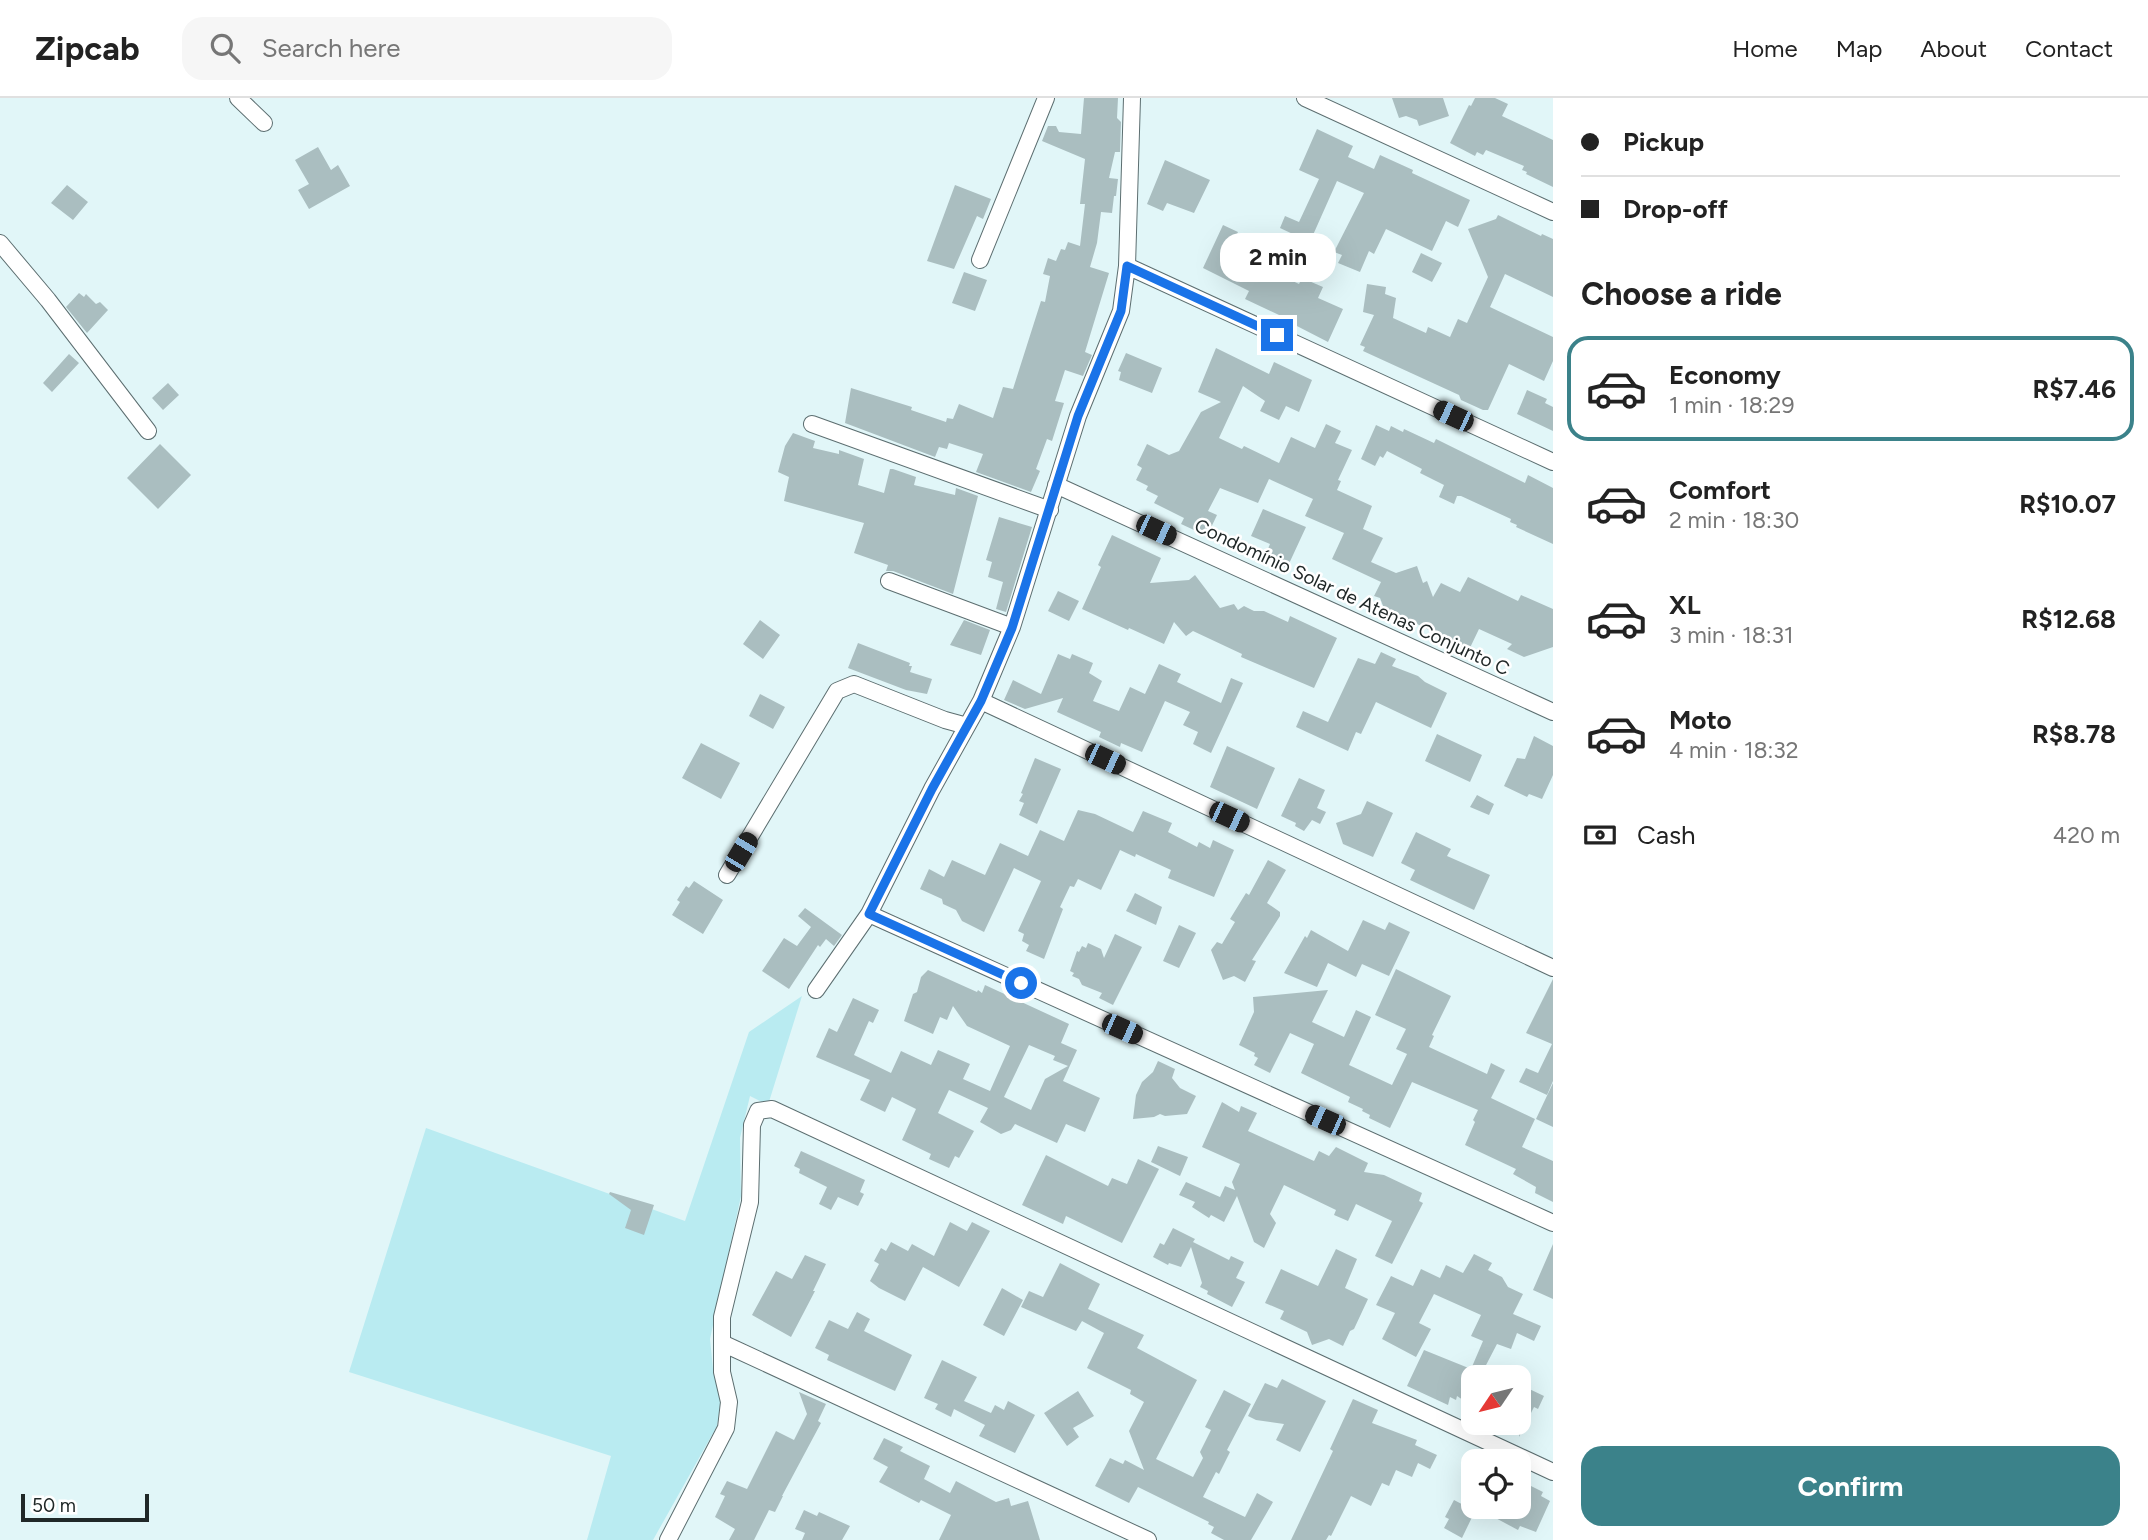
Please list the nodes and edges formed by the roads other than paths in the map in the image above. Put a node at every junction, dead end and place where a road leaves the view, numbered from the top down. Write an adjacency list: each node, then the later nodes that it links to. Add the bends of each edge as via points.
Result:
1 (238, 98): 5 (street)
2 (1046, 98): 8 (street)
3 (1132, 98): 9 (street)
4 (1305, 98): 6 (street)
5 (264, 123)
6 (1553, 212)
7 (0, 243): 11 (street)
8 (980, 260)
9 (1127, 266): 12 (street); 13 (street, via 1121,311 1078,416)
10 (812, 424): 14 (street)
11 (148, 430)
12 (1553, 462)
13 (1056, 485): 14 (street); 18 (street, Condomínio Solar de Atenas Conjunto C)
14 (1050, 510): 16 (street)
15 (889, 581): 16 (street)
16 (1012, 628): 17 (street)
17 (981, 701): 19 (street); 22 (street)
18 (1553, 712)
19 (967, 726): 20 (street, via 854,684 837,691); 21 (street)
20 (727, 875)
21 (869, 914): 23 (street); 24 (street)
22 (1553, 968)
23 (816, 990)
24 (1553, 1223)
25 (722, 1343): 26 (street, via 722,1317 750,1202 752,1125 758,1111 772,1109); 27 (street, via 722,1373 729,1402 726,1427); 28 (street)
26 (1553, 1472)
27 (668, 1540)
28 (1148, 1540)

